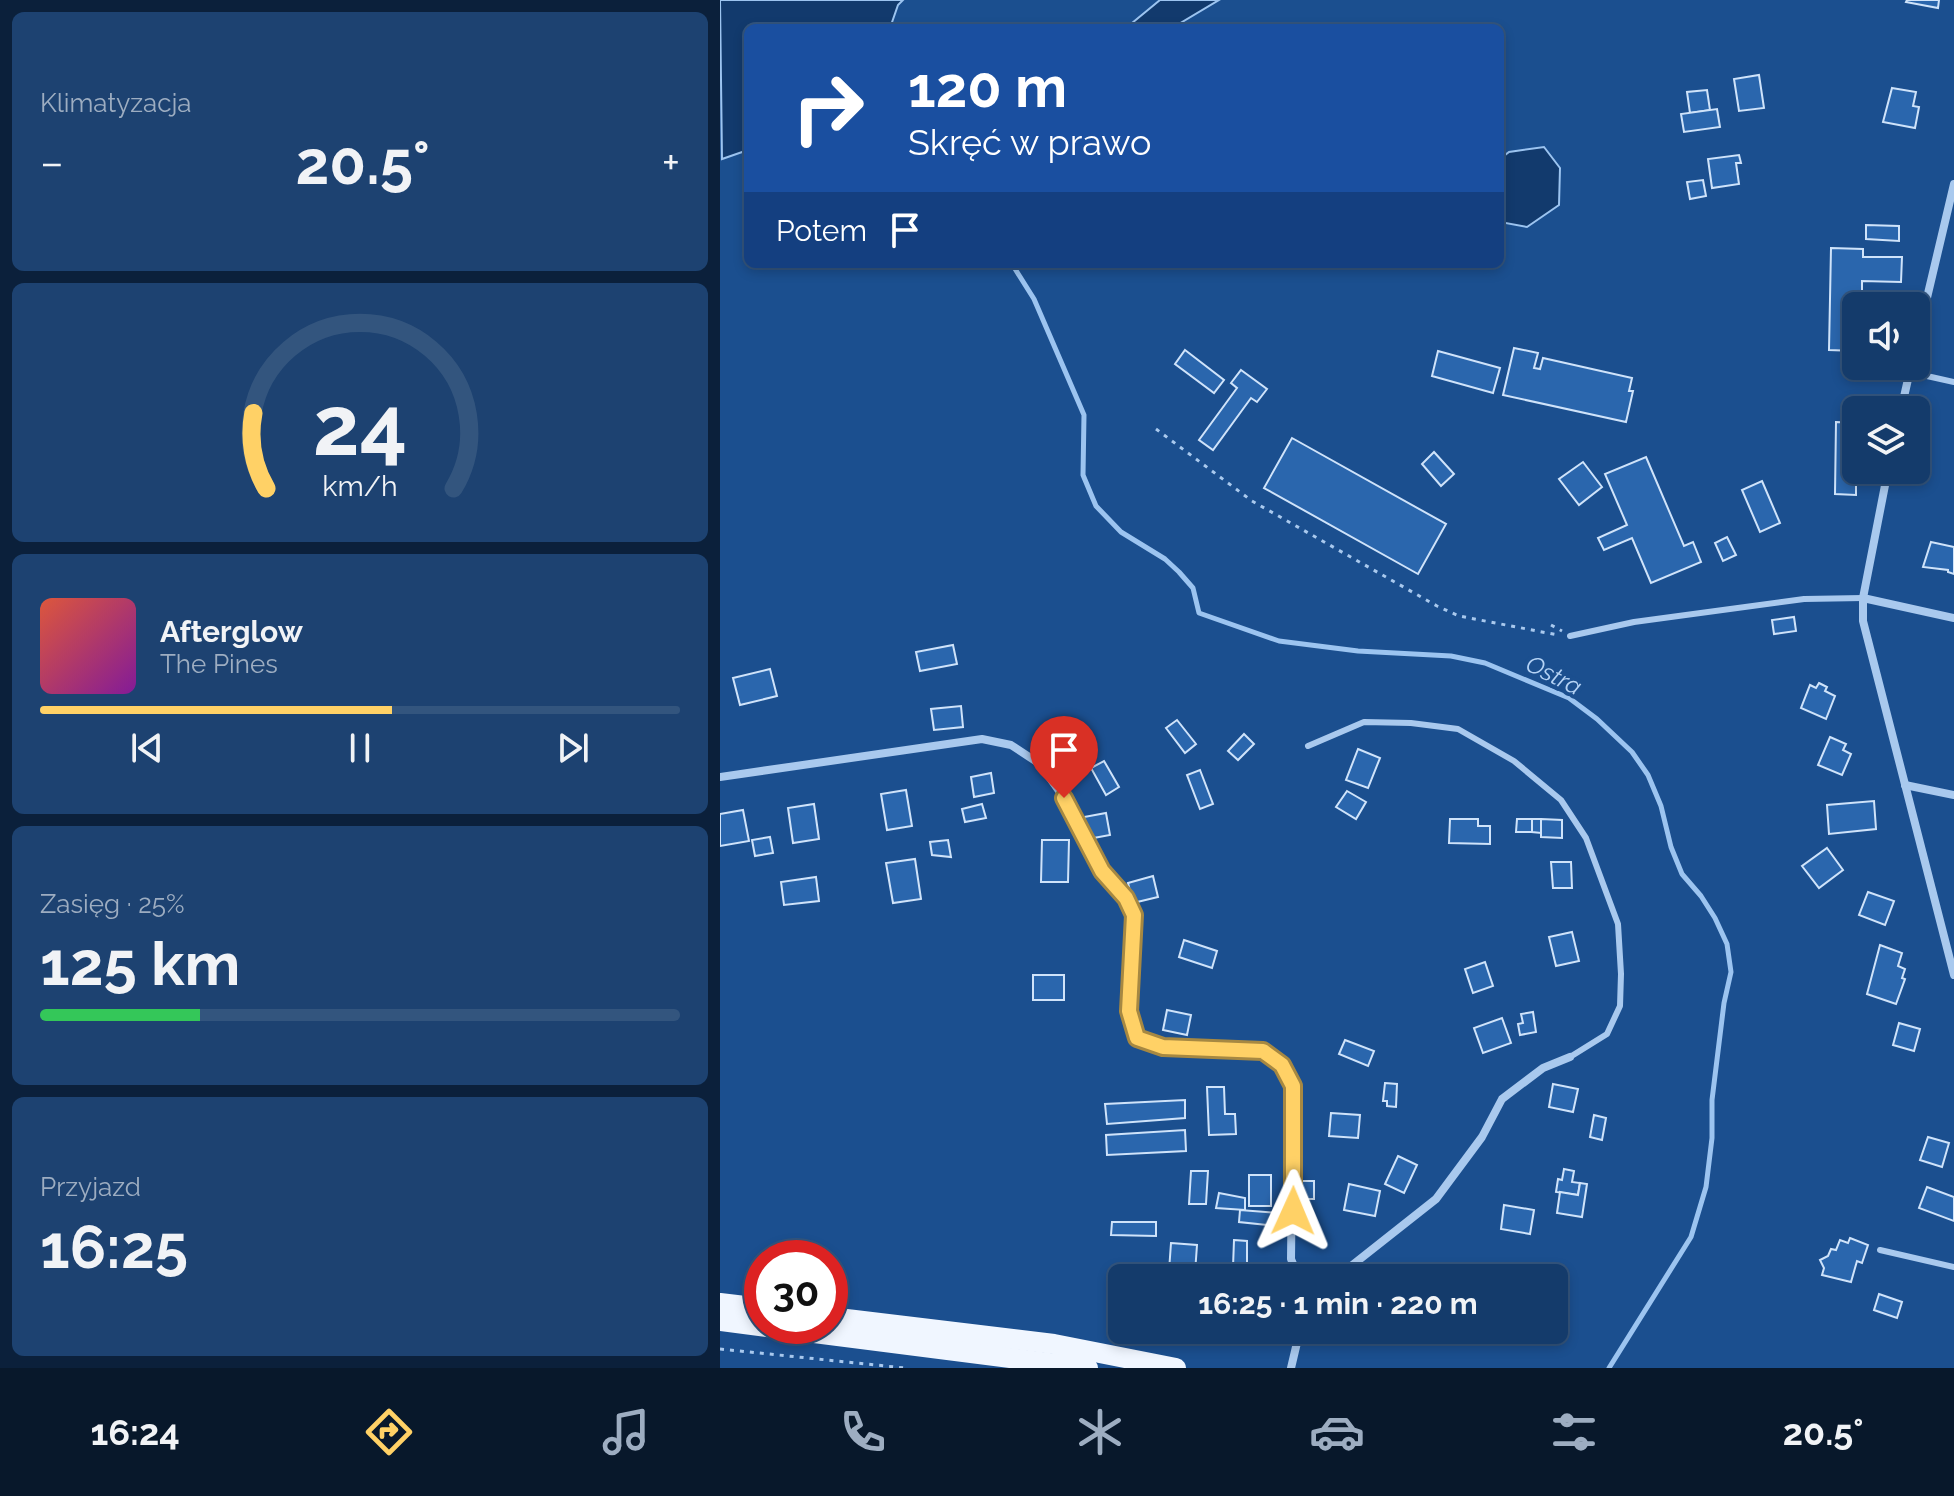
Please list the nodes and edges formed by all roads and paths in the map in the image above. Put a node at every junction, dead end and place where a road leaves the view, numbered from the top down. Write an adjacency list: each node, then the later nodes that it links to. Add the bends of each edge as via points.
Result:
1 (1954, 184): 2 (street)
2 (1928, 292)
3 (1930, 375): 4 (lane)
4 (1954, 382)
5 (1156, 429): 9 (path, via 1252,501 1437,606 1459,616)
6 (1885, 484): 7 (street)
7 (1863, 598): 8 (street); 9 (lane, via 1804,599); 12 (street, via 1863,621)
8 (1954, 618)
9 (1570, 636)
10 (1308, 746): 15 (lane, via 1364,722 1458,729 1514,761 1561,800 1586,838 1618,924 1621,974 1620,1006 1607,1034)
11 (720, 777): 17 (street, via 982,739 1011,745 1040,764 1134,915 1129,1011 1137,1038 1163,1047 1263,1051 1282,1065 1293,1086)
12 (1905, 785): 13 (street); 14 (street)
13 (1954, 795)
14 (1954, 975)
15 (1570, 1057): 18 (street, via 1543,1068 1502,1099 1482,1137 1436,1199)
16 (1880, 1250): 19 (lane)
17 (1293, 1264)
18 (1354, 1264)
19 (1954, 1267)
20 (720, 1303): 21 (main road)
21 (744, 1306)
22 (848, 1319): 28 (main road, via 1054,1344)
23 (720, 1321): 27 (main road)
24 (1297, 1344): 29 (street)
25 (720, 1349): 26 (path)
26 (905, 1368)
27 (1088, 1368)
28 (1176, 1368)
29 (1291, 1368)

